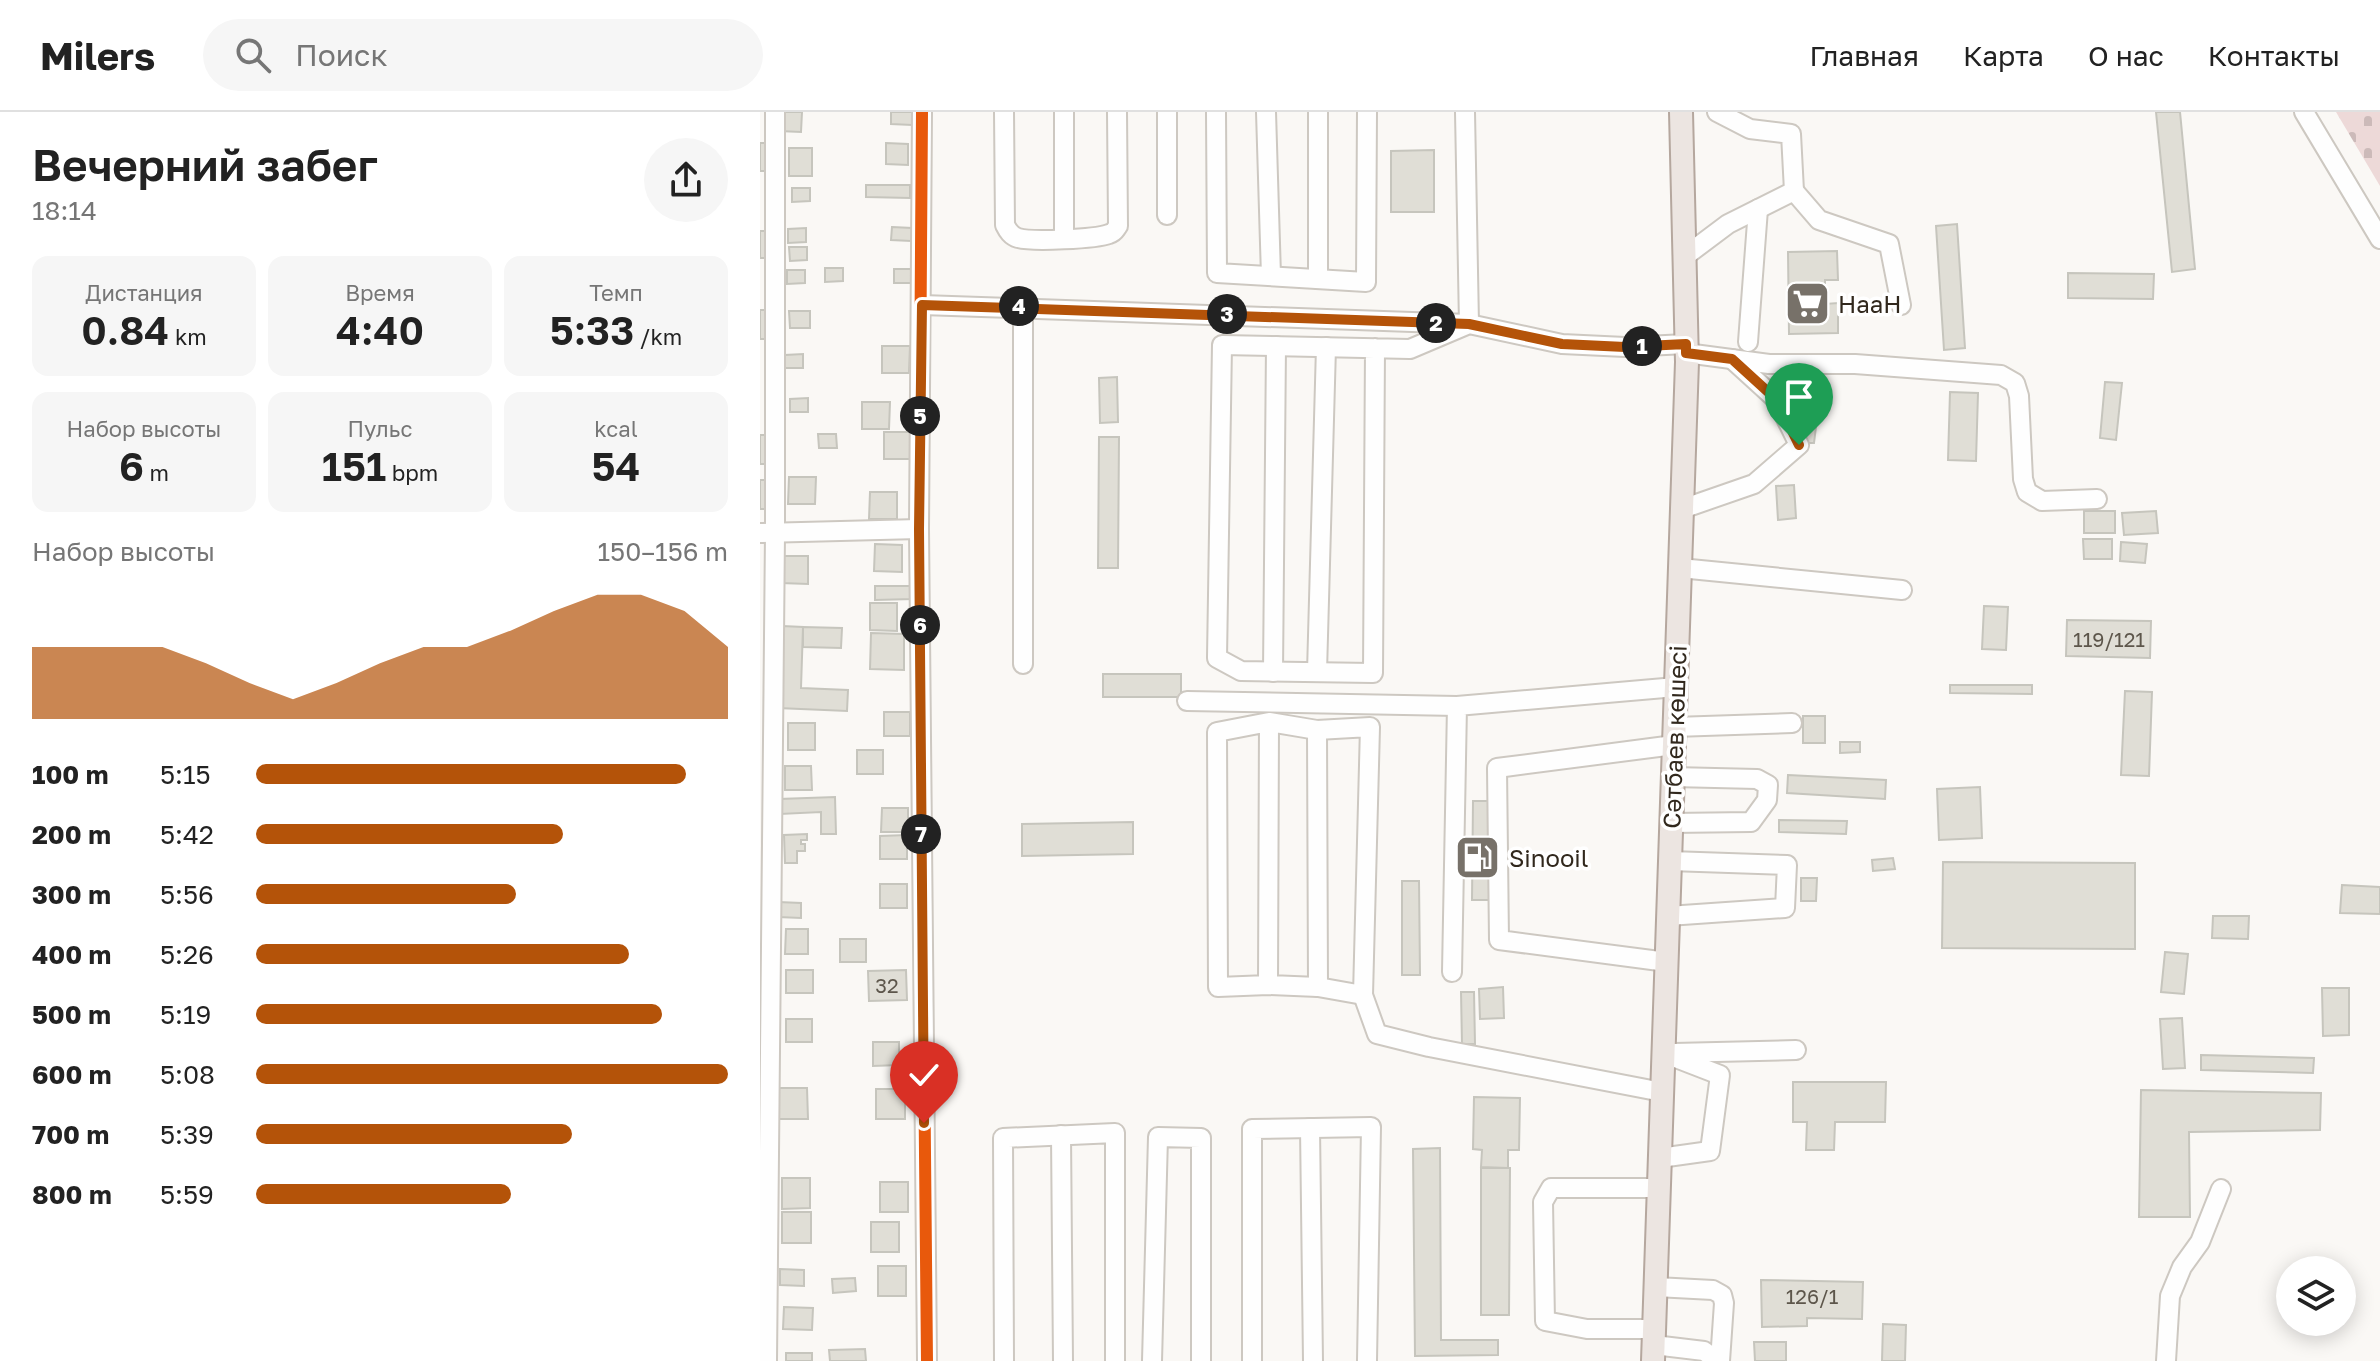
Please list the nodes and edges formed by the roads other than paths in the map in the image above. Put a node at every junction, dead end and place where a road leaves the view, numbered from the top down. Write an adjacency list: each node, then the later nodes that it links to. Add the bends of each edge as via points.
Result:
1 (775, 112): 36 (street)
2 (922, 112): 23 (street)
3 (1004, 112): 18 (street, via 1005,225 1018,238)
4 (1064, 112): 18 (street)
5 (1117, 112): 18 (street, via 1118,226 1107,235)
6 (1167, 112): 17 (street)
7 (1216, 112): 21 (street, via 1217,273)
8 (1266, 112): 21 (street)
9 (1318, 112): 22 (street)
10 (1367, 112): 22 (street, via 1366,282)
11 (1465, 112): 26 (street)
12 (1681, 112): 20 (main road, Сәтбаев көшесі)
13 (1717, 112): 15 (street, via 1750,129 1791,134)
14 (2304, 112): 19 (street)
15 (1794, 191): 16 (street); 24 (street, via 1819,220 1889,244)
16 (1758, 209): 20 (street); 27 (street)
17 (1167, 215)
18 (1064, 239)
19 (2380, 239)
20 (1684, 257): 31 (main road, Сәтбаев көшесі)
21 (1271, 276): 22 (street)
22 (1318, 279)
23 (922, 305): 25 (street); 35 (street)
24 (1901, 305)
25 (1023, 306): 26 (street); 39 (street)
26 (1469, 324): 30 (street, via 1410,349); 31 (street, via 1562,344)
27 (1748, 342)
28 (1276, 346): 29 (street); 40 (street); 40 (street, via 1222,345 1217,658 1241,671)
29 (1326, 347): 30 (street); 41 (street)
30 (1375, 348): 41 (street, via 1373,673)
31 (1686, 349): 32 (street); 34 (main road, Сәтбаев көшесі)
32 (1732, 359): 33 (street, via 2001,375 2015,383 2019,396 2027,492 2042,501); 34 (street, via 1777,400 1799,445 1754,484)
33 (2097, 499)
34 (1682, 509): 37 (main road, Сәтбаев көшесі)
35 (919, 529): 36 (street); 69 (street)
36 (768, 533): 68 (street)
37 (1680, 568): 38 (street); 42 (main road, Сәтбаев көшесі)
38 (1902, 590)
39 (1023, 664)
40 (1273, 672): 41 (street)
41 (1317, 672)
42 (1676, 687): 44 (street); 48 (main road, Сәтбаев көшесі)
43 (1187, 701): 44 (street)
44 (1457, 706): 54 (street)
45 (1269, 722): 47 (street); 55 (street); 55 (street, via 1217,732 1218,987)
46 (1792, 723): 48 (street)
47 (1317, 730): 56 (street); 57 (street, via 1370,727)
48 (1674, 736): 49 (main road, Сәтбаев көшесі); 53 (street, via 1497,768 1499,940)
49 (1673, 777): 50 (main road, Сәтбаев көшесі); 50 (street, via 1757,779 1768,785 1767,800 1751,822)
50 (1671, 823): 51 (main road, Сәтбаев көшесі)
51 (1670, 861): 52 (main road, Сәтбаев көшесі); 52 (street, via 1787,865 1785,908)
52 (1668, 916): 53 (main road, Сәтбаев көшесі)
53 (1667, 962): 59 (main road, Сәтбаев көшесі)
54 (1452, 972)
55 (1268, 985): 56 (street)
56 (1318, 987): 57 (street)
57 (1363, 995): 60 (street, via 1377,1034)
58 (1796, 1050): 59 (street)
59 (1663, 1053): 60 (main road, Сәтбаев көшесі); 63 (street, via 1720,1075 1710,1151)
60 (1662, 1092): 63 (main road, Сәтбаев көшесі)
61 (1310, 1128): 75 (street, via 1252,1129); 76 (street); 77 (street, via 1371,1127)
62 (1061, 1135): 70 (street, via 1003,1138); 71 (street); 72 (street, via 1115,1133)
63 (1660, 1158): 64 (main road, Сәтбаев көшесі)
64 (1659, 1188): 66 (main road, Сәтбаев көшесі); 67 (street, via 1551,1188 1543,1202 1545,1321)
65 (2221, 1189): 79 (street, via 2170,1296)
66 (1656, 1287): 67 (main road, Сәтбаев көшесі); 78 (street, via 1722,1295)
67 (1654, 1345): 78 (street, via 1704,1351)
68 (767, 1361)
69 (927, 1361)
70 (1004, 1361)
71 (1063, 1361)
72 (1115, 1361)
73 (1152, 1361): 74 (street, via 1158,1137 1201,1138)
74 (1201, 1361)
75 (1252, 1361)
76 (1313, 1361)
77 (1367, 1361)
78 (1719, 1361)
79 (2166, 1361)

